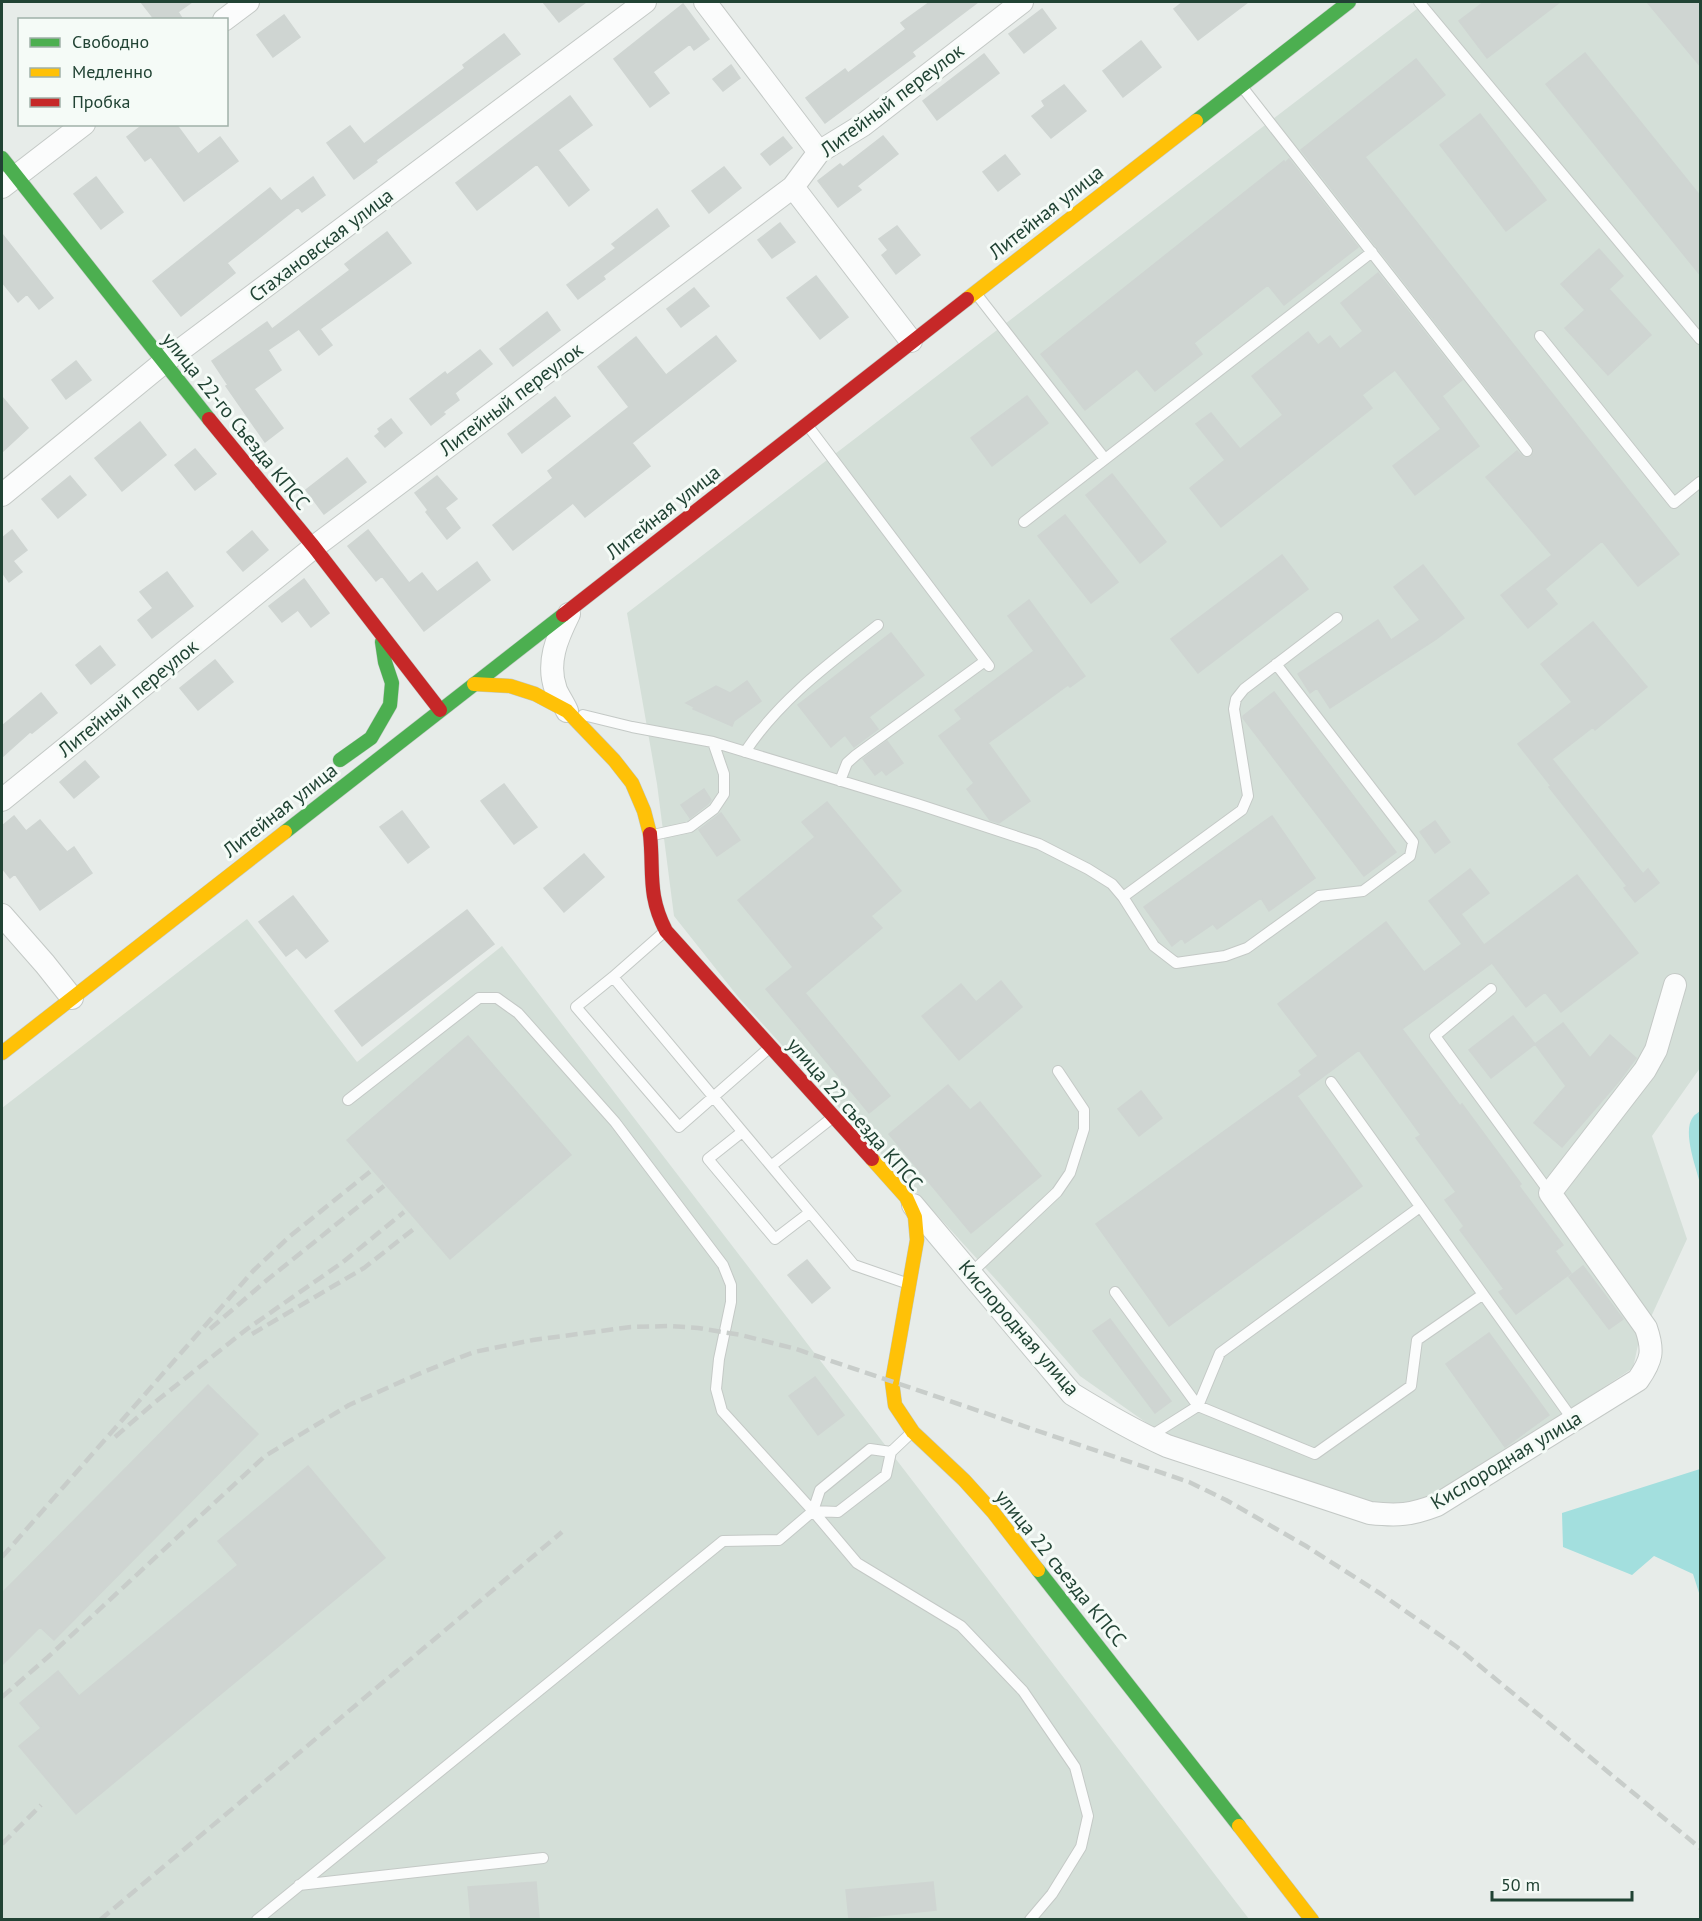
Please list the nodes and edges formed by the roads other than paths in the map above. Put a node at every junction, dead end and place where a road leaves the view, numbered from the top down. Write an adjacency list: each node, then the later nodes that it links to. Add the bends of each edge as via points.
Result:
1 (248, 2): 7 (street)
2 (645, 2): 19 (street, Стахановская улица)
3 (705, 2): 10 (street)
4 (1022, 2): 10 (street, Литейный переулок, via 863,125)
5 (1349, 2): 8 (main road, Литейная улица)
6 (1419, 2): 17 (lane)
7 (227, 18)
8 (1241, 85): 14 (lane); 15 (main road, Литейная улица)
9 (81, 126): 12 (street)
10 (819, 152): 13 (street, Литейный переулок)
11 (2, 158): 12 (main road, улица 22-го Съезда КПСС)
12 (9, 181): 19 (main road, улица 22-го Съезда КПСС)
13 (793, 187): 18 (street); 26 (street, Литейный переулок)
14 (1372, 252): 21 (lane); 22 (lane)
15 (974, 292): 18 (main road, Литейная улица); 22 (lane)
16 (1539, 336): 23 (lane, via 1674,503)
17 (1701, 339)
18 (911, 341): 20 (main road, Литейная улица)
19 (164, 363): 24 (street, Стахановская улица); 26 (main road, улица 22-го Съезда КПСС)
20 (806, 424): 27 (main road, Литейная улица); 37 (lane, via 987,664 855,755)
21 (1527, 451)
22 (1105, 459): 25 (lane)
23 (1701, 482)
24 (2, 495)
25 (1024, 522)
26 (314, 547): 30 (main road, улица 22-го Съезда КПСС); 39 (street, Литейный переулок)
27 (571, 610): 32 (main road, Литейная улица); 34 (street, via 552,656 556,690)
28 (1337, 618): 31 (lane)
29 (878, 625): 36 (lane, via 803,685 758,732)
30 (381, 634): 33 (main road, улица 22-го Съезда КПСС); 38 (main road, via 392,682 390,705 371,738 340,760)
31 (1276, 664): 41 (lane, via 1236,699 1234,709 1248,796 1242,810); 41 (lane, via 1413,842 1410,856 1363,891 1319,896 1247,948 1225,956 1176,963 1154,946)
32 (474, 684): 33 (main road, Литейная улица); 34 (main road, улица 22 съезда КПСС, via 510,686)
33 (440, 710): 38 (main road, Литейная улица)
34 (567, 711): 35 (lane); 40 (main road, улица 22 съезда КПСС, via 632,783)
35 (713, 742): 36 (lane); 40 (lane, via 724,774 724,794 714,809 690,827)
36 (745, 752): 37 (lane)
37 (840, 781): 41 (lane, via 1039,844 1112,884)
38 (331, 794): 47 (main road, Литейная улица)
39 (2, 800)
40 (650, 836): 43 (main road, улица 22 съезда КПСС, via 652,893)
41 (1123, 897)
42 (2, 915): 47 (street)
43 (666, 931): 44 (lane); 48 (main road, улица 22 съезда КПСС)
44 (613, 977): 52 (lane); 52 (lane, via 576,1007 679,1127)
45 (1675, 985): 57 (street, via 1656,1050 1645,1070)
46 (1491, 989): 57 (lane, via 1435,1036)
47 (72, 998): 49 (main road, Литейная улица)
48 (771, 1047): 52 (lane); 54 (main road, улица 22 съезда КПСС)
49 (2, 1053)
50 (1058, 1071): 61 (lane, via 1084,1110 1084,1129 1070,1173 1057,1192)
51 (1331, 1082): 59 (lane)
52 (713, 1097): 55 (lane)
53 (348, 1100): 70 (lane, via 479,998 497,998 518,1013 615,1122 723,1265 731,1285 731,1302 716,1389 722,1411)
54 (833, 1116): 56 (lane); 58 (main road, улица 22 съезда КПСС)
55 (742, 1132): 56 (lane); 60 (lane, via 708,1159 775,1239)
56 (771, 1166): 60 (lane)
57 (1550, 1193): 66 (street, Кислородная улица, via 1635,1311 1651,1343 1647,1367 1638,1380)
58 (906, 1197): 61 (street, Кислородная улица); 62 (main road, улица 22 съезда КПСС, via 917,1228)
59 (1420, 1207): 64 (lane); 65 (lane, via 1220,1353)
60 (809, 1213): 62 (lane, via 854,1265)
61 (971, 1273): 68 (street, Кислородная улица, via 1072,1394)
62 (910, 1284): 67 (main road, улица 22 съезда КПСС, via 892,1382 895,1405)
63 (1115, 1292): 65 (lane)
64 (1482, 1294): 65 (lane, via 1417,1340 1411,1386 1315,1454); 66 (lane)
65 (1198, 1406): 68 (lane)
66 (1573, 1420): 68 (street, Кислородная улица, via 1437,1505 1396,1515 1370,1513)
67 (913, 1431): 69 (lane); 75 (main road, улица 22 съезда КПСС, via 993,1512)
68 (1148, 1437)
69 (891, 1452): 70 (lane, via 886,1474 838,1512); 70 (lane, via 870,1449 820,1490)
70 (813, 1512): 72 (lane, via 778,1540 723,1541); 74 (lane, via 857,1563 960,1626 1023,1691 1075,1767 1088,1816 1082,1847)
71 (543, 1858): 72 (lane)
72 (299, 1885): 73 (lane)
73 (257, 1920)
74 (1030, 1920)
75 (1312, 1920)

